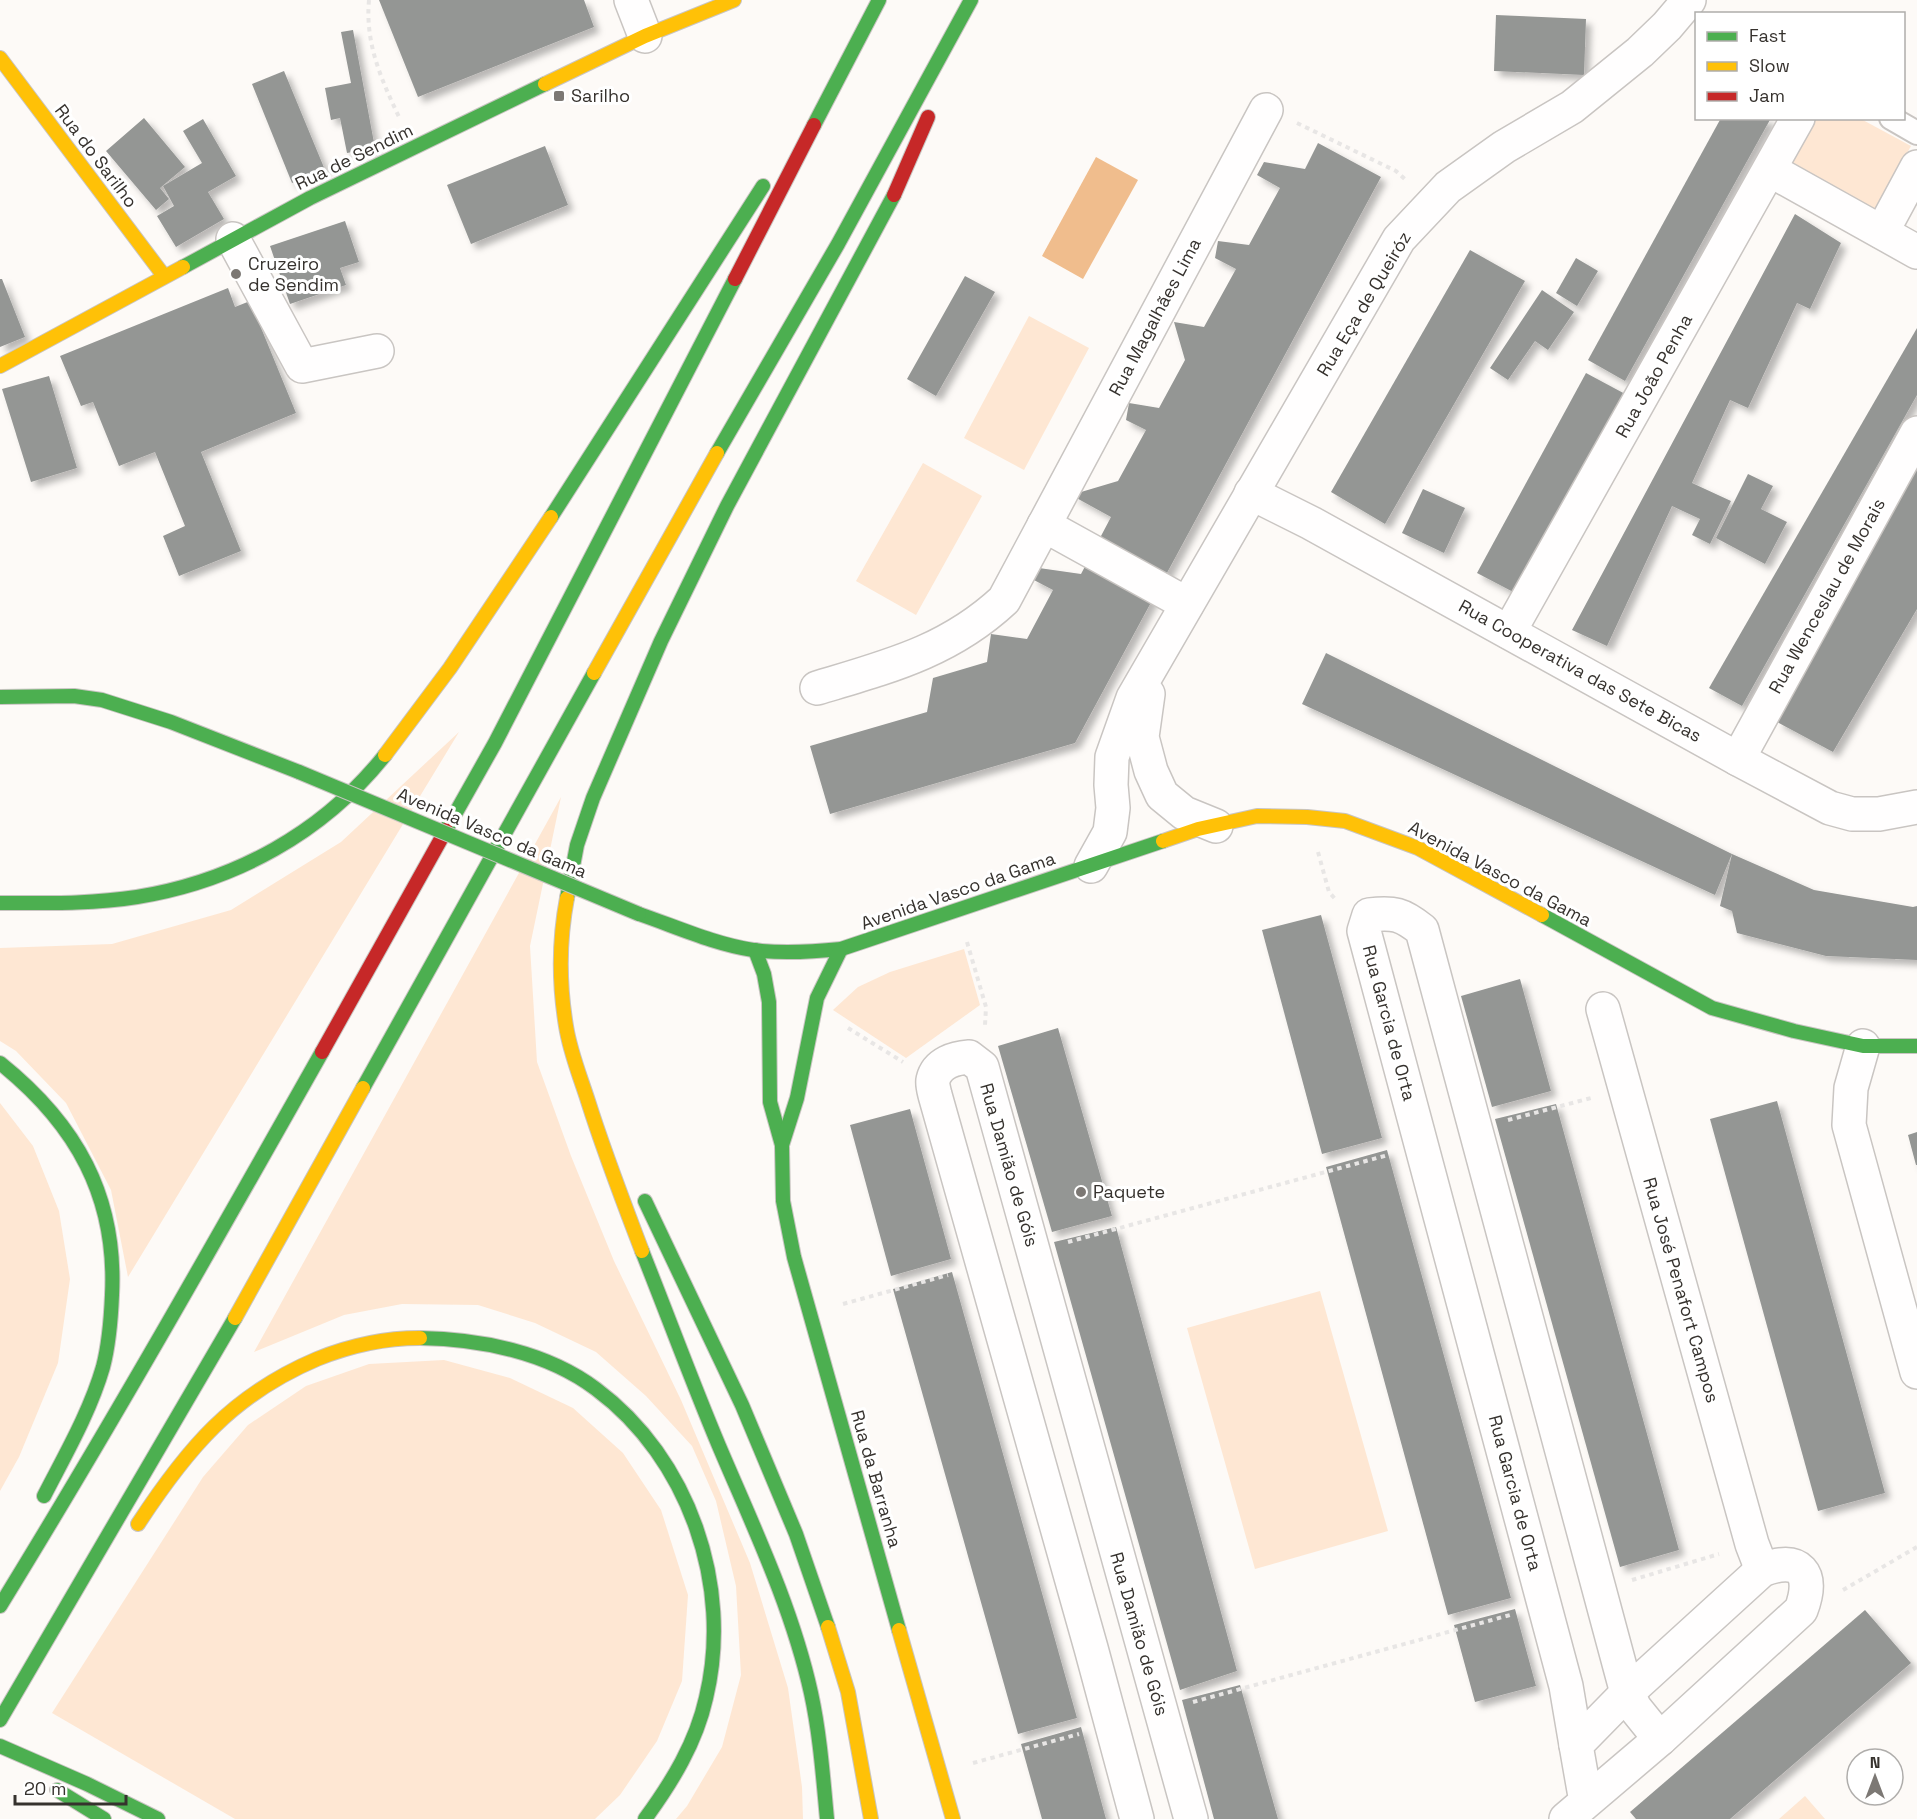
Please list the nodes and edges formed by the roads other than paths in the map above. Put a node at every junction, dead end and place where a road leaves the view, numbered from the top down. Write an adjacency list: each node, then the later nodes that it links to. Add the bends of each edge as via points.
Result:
1 (631, 0): 8 (street)
2 (734, 0): 8 (main road, Rua de Sendim)
3 (879, 0): 7 (main road)
4 (971, 0): 56 (main road, via 230,1326)
5 (979, 0): 10 (main road)
6 (1689, 0): 27 (street, Rua Eça de Queiróz, via 1640,52 1572,107 1504,147 1448,187 1400,239)
7 (868, 23): 16 (main road); 53 (main road, via 495,743 187,1292)
8 (645, 36): 21 (main road, Rua de Sendim)
9 (0, 58): 23 (main road, Rua do Sarilho)
10 (951, 65)
11 (932, 109): 44 (main road, via 899,185 727,506 661,641 593,798 577,845 562,923 562,986)
12 (1266, 110): 28 (street, Rua Magalhães Lima)
13 (1797, 120): 18 (street, Rua João Penha)
14 (1894, 120): 15 (lane)
15 (1917, 133)
16 (784, 152)
17 (1917, 167): 20 (street)
18 (1770, 170): 20 (street); 30 (street, Rua João Penha)
19 (771, 172): 38 (main road, via 528,554 409,727 376,767 319,821 228,873 141,897 72,903)
20 (1882, 232): 22 (street)
21 (233, 239): 23 (main road, Rua de Sendim); 24 (street, via 302,366)
22 (1917, 252)
23 (164, 276): 25 (main road, Rua de Sendim)
24 (377, 351)
25 (0, 366)
26 (1917, 433): 34 (street, Rua Wenceslau de Morais)
27 (1251, 493): 29 (street, Rua Eça de Queiróz); 30 (street, Rua Cooperativa das Sete Bicas)
28 (1044, 525): 29 (street); 32 (street, Rua Magalhães Lima, via 1004,600 967,630 891,666)
29 (1187, 604): 31 (street, Rua Eça de Queiróz)
30 (1509, 632): 34 (street, Rua Cooperativa das Sete Bicas)
31 (1154, 663): 36 (street, Rua Eça de Queiróz, via 1142,737 1151,771 1162,795 1184,813); 37 (street, Rua Eça de Queiróz, via 1121,727 1112,757 1110,832)
32 (817, 688)
33 (0, 697): 40 (main road, Avenida Vasco da Gama, bridge, via 102,700 171,722 639,914 722,943)
34 (1737, 759): 35 (street, Rua Cooperativa das Sete Bicas, via 1830,808 1852,814)
35 (1917, 807)
36 (1216, 826): 37 (main road, Avenida Vasco da Gama); 42 (main road, Avenida Vasco da Gama, via 1257,816 1345,821 1418,848 1712,1008)
37 (1091, 866): 39 (main road, Avenida Vasco da Gama)
38 (0, 903)
39 (842, 949): 40 (main road, Avenida Vasco da Gama, via 795,953); 47 (main road, Rua da Barranha, via 814,1007 797,1098)
40 (755, 950): 47 (main road, Rua da Barranha, via 769,1002 770,1102)
41 (1603, 1009): 52 (street, Rua José Penafort Campos)
42 (1863, 1046): 43 (main road, Avenida Vasco da Gama); 49 (street, via 1851,1088 1849,1125)
43 (1917, 1046)
44 (573, 1056): 46 (main road); 68 (main road, via 610,1169 793,1629 811,1692)
45 (0, 1063): 50 (main road, via 38,1096 67,1131 89,1170 112,1246 110,1333 100,1374 82,1421)
46 (616, 1141)
47 (782, 1145): 70 (main road, Rua da Barranha, via 783,1201 794,1257)
48 (636, 1184): 69 (main road, via 742,1405 796,1534 848,1692)
49 (1917, 1372)
50 (39, 1506)
51 (134, 1532): 67 (main road, via 189,1452 220,1419 249,1395 321,1356 400,1338 442,1337 483,1343 558,1368 595,1389 655,1447 677,1481 707,1562 714,1605 710,1682 684,1761)
52 (1757, 1557): 55 (street); 58 (street, via 1798,1567 1808,1587 1802,1610)
53 (0, 1606)
54 (72, 1625): 57 (main road)
55 (1627, 1693): 58 (street); 59 (street); 59 (street, Rua Garcia de Orta, via 1422,930 1390,913 1369,915 1364,931 1545,1605)
56 (0, 1720)
57 (0, 1730)
58 (1660, 1738): 64 (street)
59 (1576, 1745): 64 (street)
60 (0, 1746): 66 (main road)
61 (0, 1757): 62 (main road)
62 (28, 1773)
63 (46, 1783): 65 (main road)
64 (1576, 1810)
65 (104, 1819)
66 (158, 1819)
67 (645, 1819)
68 (827, 1819)
69 (871, 1819)
70 (953, 1819)
71 (1137, 1819): 72 (street, Rua Damião de Góis, via 935,1095 933,1080 952,1059 969,1057 982,1067)
72 (1191, 1819)

